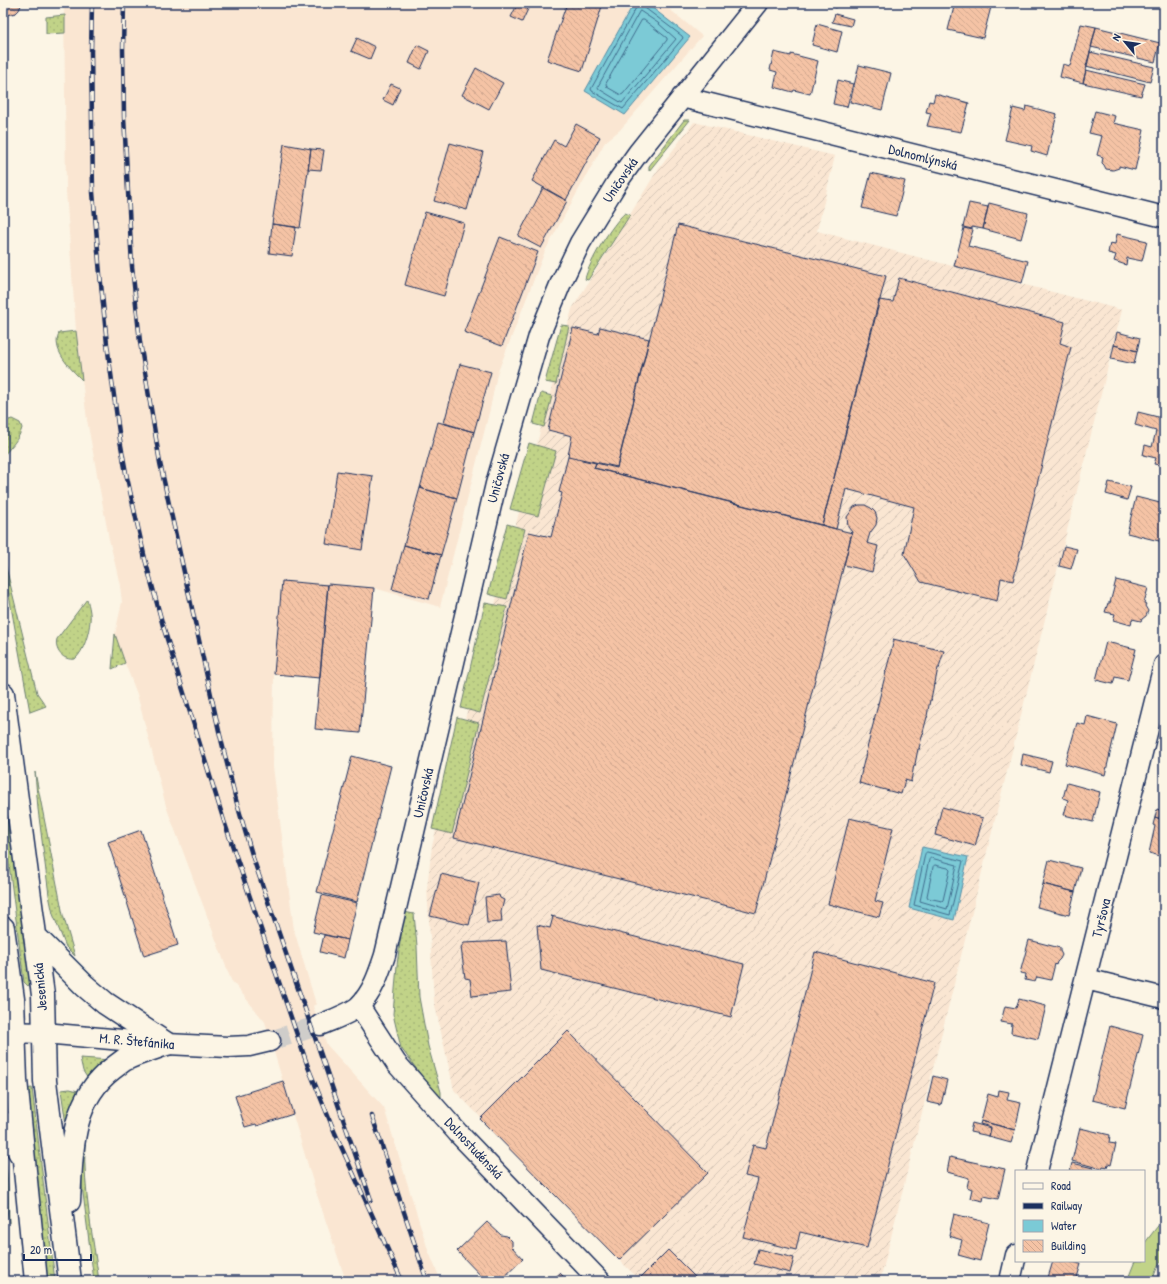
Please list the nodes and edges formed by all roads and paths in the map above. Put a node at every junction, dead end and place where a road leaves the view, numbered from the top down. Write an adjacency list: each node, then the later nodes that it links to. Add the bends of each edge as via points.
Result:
1 (758, 3): 2 (street, Uničovská)
2 (682, 97): 3 (street, Dolnomlýnská); 10 (street, Uničovská, via 638,152 580,242 539,336 496,484 385,955 370,992)
3 (1164, 217)
4 (1164, 665): 8 (street, Tyršova)
5 (3, 694): 7 (main road, Jesenická)
6 (3, 928): 12 (main road, Jesenická, via 13,999)
7 (35, 936): 13 (main road, Jesenická, via 43,995); 15 (main road, via 105,1003)
8 (1086, 979): 9 (street); 18 (street, Tyršova)
9 (1164, 998)
10 (359, 1006): 11 (street); 23 (street, Dolnostudénská, via 396,1063 458,1133)
11 (320, 1025)
12 (9, 1032): 13 (street, M. R. Štefánika); 17 (main road, Jesenická)
13 (44, 1033): 15 (street, M. R. Štefánika); 19 (main road, Jesenická, via 45,1081)
14 (270, 1041): 15 (street, M. R. Štefánika, via 228,1047)
15 (167, 1044): 19 (main road, via 123,1061 91,1090 82,1107 73,1148)
16 (3, 1123): 17 (main road)
17 (24, 1162): 21 (main road, Jesenická)
18 (1037, 1170)
19 (65, 1248): 22 (main road, Jesenická)
20 (1015, 1259): 24 (street)
21 (36, 1281)
22 (70, 1281)
23 (600, 1281)
24 (1010, 1281)

